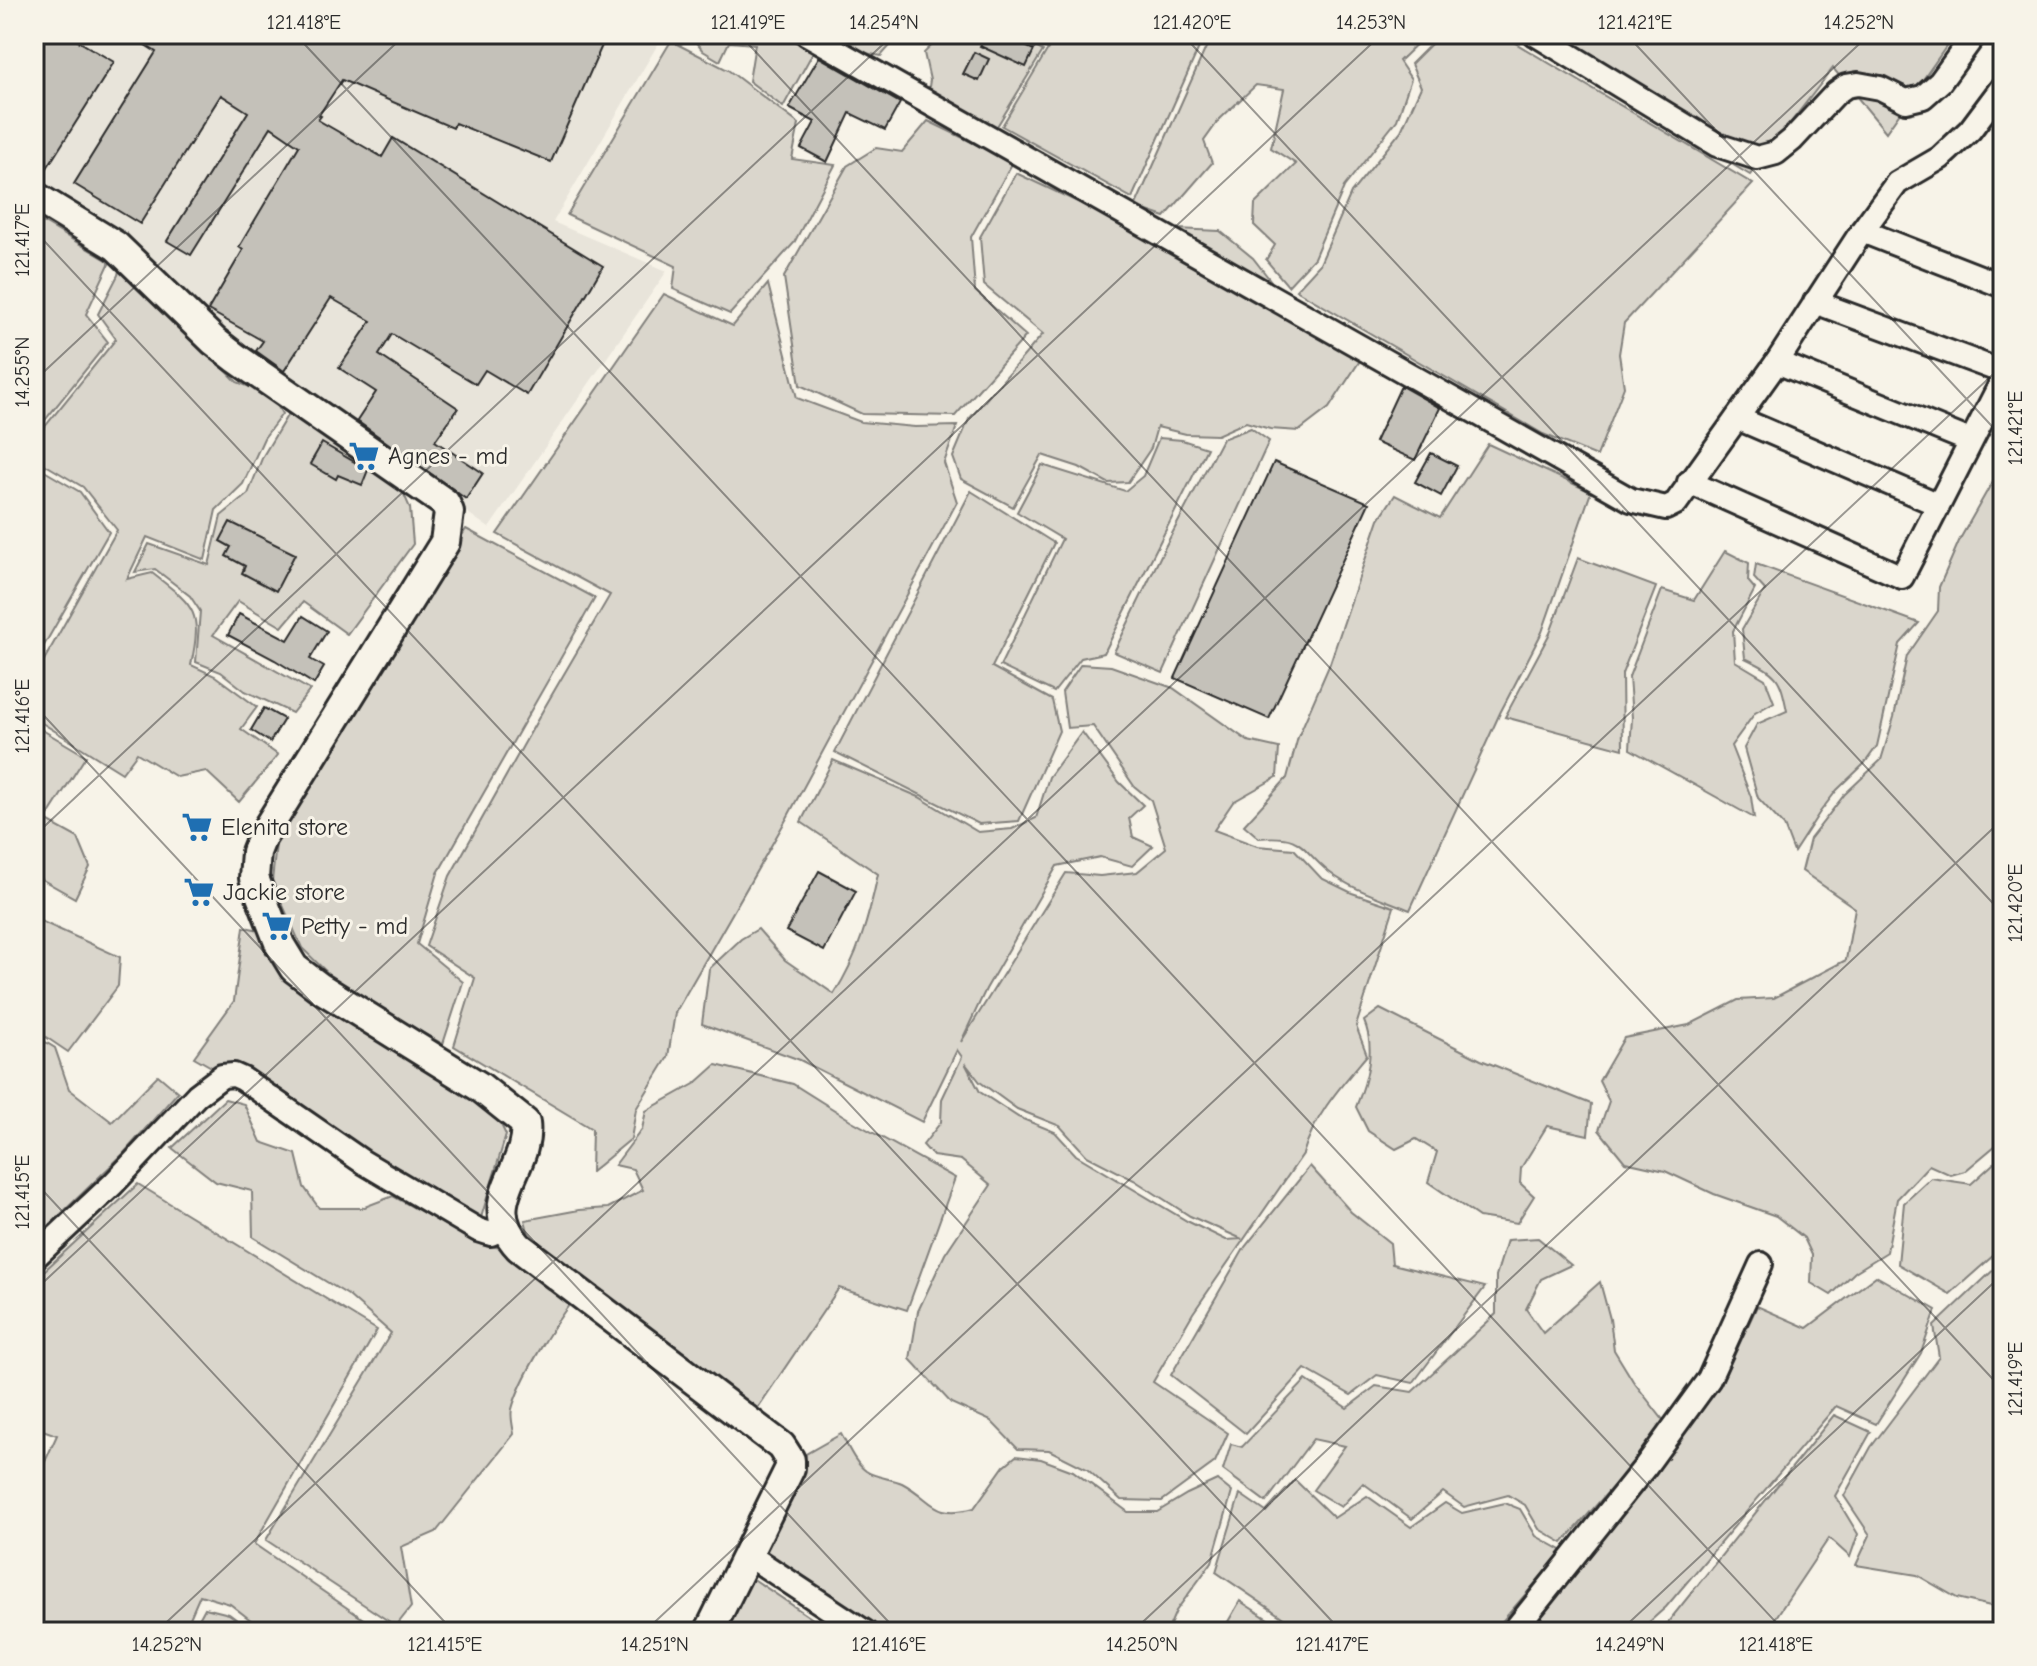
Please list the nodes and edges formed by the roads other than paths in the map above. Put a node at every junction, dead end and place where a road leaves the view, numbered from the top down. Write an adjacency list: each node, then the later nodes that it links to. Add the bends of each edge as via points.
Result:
1 (807, 34): 14 (street, via 1631,500 1666,508 1676,503)
2 (1535, 34): 3 (street, via 1717,145 1757,158 1776,153 1846,86 1880,88 1906,101 1923,97)
3 (1975, 34)
4 (2002, 90): 6 (street, via 1940,158 1897,183)
5 (34, 196): 16 (street, via 116,246 214,341 445,503 445,542 262,837 254,878 294,968 480,1087 525,1123 502,1203)
6 (1862, 231): 7 (street); 8 (street)
7 (2003, 286)
8 (1815, 302): 9 (street); 10 (street)
9 (1777, 362): 12 (street); 13 (street)
10 (2003, 372)
11 (2003, 379): 13 (street)
12 (1737, 418): 14 (street); 15 (street)
13 (1970, 441): 15 (street)
14 (1689, 482): 15 (street, via 1902,577)
15 (1937, 504)
16 (505, 1228): 17 (street, via 491,1234 478,1230 363,1162 243,1079 227,1076 197,1095); 19 (street, via 519,1247 787,1454 790,1468)
17 (34, 1258)
18 (1761, 1264): 22 (street, via 1709,1379)
19 (747, 1554): 20 (street); 21 (street)
20 (709, 1632)
21 (865, 1632)
22 (1513, 1632)

